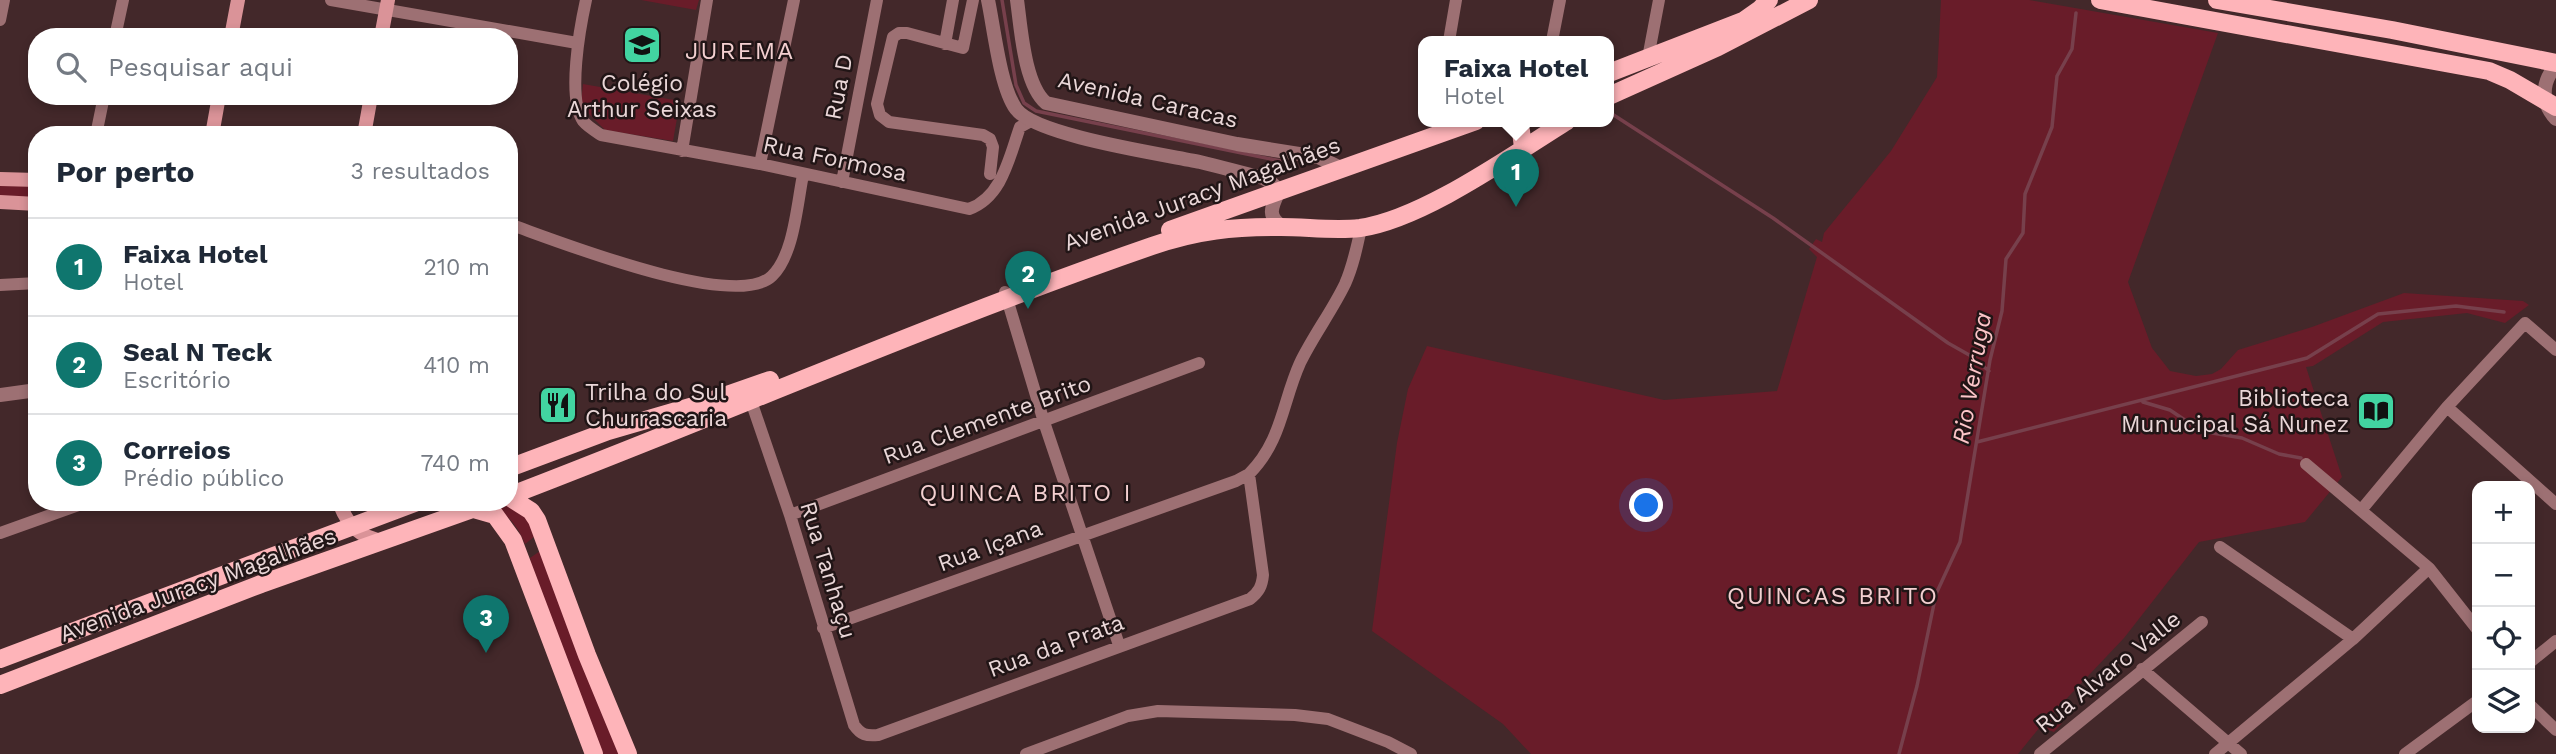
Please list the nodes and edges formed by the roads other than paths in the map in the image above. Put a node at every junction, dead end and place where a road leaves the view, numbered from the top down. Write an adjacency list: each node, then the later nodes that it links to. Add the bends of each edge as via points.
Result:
1 (4, 0): 21 (street)
2 (123, 0): 22 (street)
3 (238, 0): 23 (main road)
4 (331, 0): 20 (street)
5 (586, 0): 29 (street)
6 (707, 0): 48 (street)
7 (794, 0): 49 (street)
8 (877, 0): 55 (street, Rua D)
9 (953, 0): 30 (street)
10 (973, 0): 30 (street, via 963,48)
11 (988, 0): 40 (street, via 1012,103)
12 (1017, 0): 50 (street, Avenida Caracas, via 1035,91 1046,103 1318,157)
13 (1456, 0): 27 (street)
14 (1560, 0): 28 (street)
15 (1660, 0): 31 (street)
16 (1769, 0): 31 (main road, via 1743,21)
17 (1809, 0): 34 (main road)
18 (2099, 0): 35 (main road, via 2489,71)
19 (2217, 0): 32 (main road)
20 (387, 5): 24 (main road); 25 (street)
21 (0, 20)
22 (118, 28)
23 (233, 28)
24 (383, 28)
25 (502, 28)
26 (518, 31): 29 (street)
27 (1450, 36)
28 (1553, 36)
29 (577, 43): 48 (street, Rua Formosa, via 576,107 584,123 601,135)
30 (945, 44): 51 (street, via 907,33 893,37 877,104 880,115 889,122 983,135 993,147)
31 (1648, 58): 33 (main road)
32 (2556, 64): 35 (street, via 2545,82)
33 (1614, 71)
34 (1614, 94)
35 (2551, 104): 39 (street)
36 (102, 105): 41 (street)
37 (217, 105): 42 (main road)
38 (369, 105): 43 (main road)
39 (2556, 119)
40 (1031, 121): 55 (street, Rua Formosa, via 1020,127 991,196 969,209); 56 (street, Avenida Caracas, via 1106,144 1263,178 1272,182)
41 (98, 126)
42 (214, 126)
43 (366, 126)
44 (1518, 127): 47 (main road)
45 (1557, 127): 47 (main road, Avenida Juracy Magalhães)
46 (1438, 128): 50 (main road, Avenida Juracy Magalhães)
47 (1523, 148): 61 (main road, Avenida Juracy Magalhães, via 1417,209)
48 (682, 151): 49 (street, Rua Formosa)
49 (761, 164): 52 (street, Rua Formosa)
50 (1343, 169): 56 (main road, Avenida Juracy Magalhães)
51 (990, 174)
52 (803, 175): 55 (street, Rua Formosa); 59 (street, via 786,258 772,276 760,282 714,284 680,279)
53 (0, 179): 54 (main road)
54 (28, 180)
55 (842, 182)
56 (1278, 193): 60 (street, via 1271,213); 64 (main road, Avenida Juracy Magalhães, via 1196,220)
57 (0, 202): 58 (main road)
58 (28, 204)
59 (518, 227)
60 (1283, 227): 61 (main road, Avenida Juracy Magalhães); 64 (main road, Avenida Juracy Magalhães, via 1190,234)
61 (1361, 228): 76 (street, via 1344,284 1301,362 1274,441)
62 (28, 283): 63 (street)
63 (0, 285)
64 (1006, 296): 69 (main road, Avenida Juracy Magalhães); 71 (main road, Avenida Juracy Magalhães); 72 (street)
65 (2556, 350): 70 (street, via 2525,323)
66 (1199, 363): 72 (street, Rua Clemente Brito)
67 (28, 391): 68 (street)
68 (0, 395)
69 (751, 401): 73 (main road, Avenida Juracy Magalhães); 87 (street, Rua Tanhaçu)
70 (2447, 407): 80 (street); 81 (street)
71 (654, 417): 73 (main road); 75 (main road, Avenida Juracy Magalhães)
72 (1044, 422): 87 (street, Rua Clemente Brito); 91 (street)
73 (662, 438): 77 (main road, Avenida Juracy Magalhães)
74 (2306, 464): 81 (street)
75 (518, 465)
76 (1249, 474): 91 (street, Rua Içana); 104 (street, Rua da Prata, via 1262,585 1250,599)
77 (546, 482): 78 (main road, Avenida Juracy Magalhães); 88 (main road, via 538,498)
78 (518, 493)
79 (518, 502): 88 (main road)
80 (2556, 504)
81 (2362, 509): 97 (street)
82 (62, 511): 90 (street)
83 (342, 511): 89 (main road)
84 (393, 511): 89 (main road, Avenida Juracy Magalhães)
85 (468, 511): 92 (main road, Avenida Juracy Magalhães)
86 (484, 511): 95 (main road, via 502,522)
87 (790, 515): 101 (street, Rua Tanhaçu)
88 (537, 520): 94 (main road)
89 (350, 527): 92 (main road); 96 (main road, Avenida Juracy Magalhães)
90 (0, 533)
91 (1082, 535): 101 (street, Rua Içana); 104 (street)
92 (386, 541): 98 (main road, Avenida Juracy Magalhães)
93 (2220, 547): 102 (street)
94 (547, 548): 95 (main road, via 536,546); 115 (main road)
95 (521, 560): 114 (main road)
96 (256, 561): 98 (main road, via 265,572); 106 (main road, Avenida Juracy Magalhães)
97 (2429, 568): 100 (street); 102 (street)
98 (261, 584): 108 (main road, Avenida Juracy Magalhães)
99 (2202, 622): 107 (street, Rua Alvaro Valle)
100 (2472, 623)
101 (823, 628): 112 (street, Rua Tanhaçu, via 854,725 859,733)
102 (2353, 639): 113 (street)
103 (2556, 641): 105 (street)
104 (1119, 645): 112 (street, Rua da Prata)
105 (2535, 658)
106 (0, 659)
107 (2142, 669): 113 (street); 118 (street, Rua Alvaro Valle)
108 (0, 685)
109 (2472, 705): 121 (street)
110 (2535, 710): 111 (street)
111 (2556, 730)
112 (878, 735)
113 (2229, 743): 119 (street); 120 (street)
114 (594, 754)
115 (628, 754)
116 (1026, 754): 117 (street, via 1128,716 1158,711 1328,719)
117 (1412, 754)
118 (2040, 754)
119 (2215, 754)
120 (2241, 754)
121 (2405, 754)

